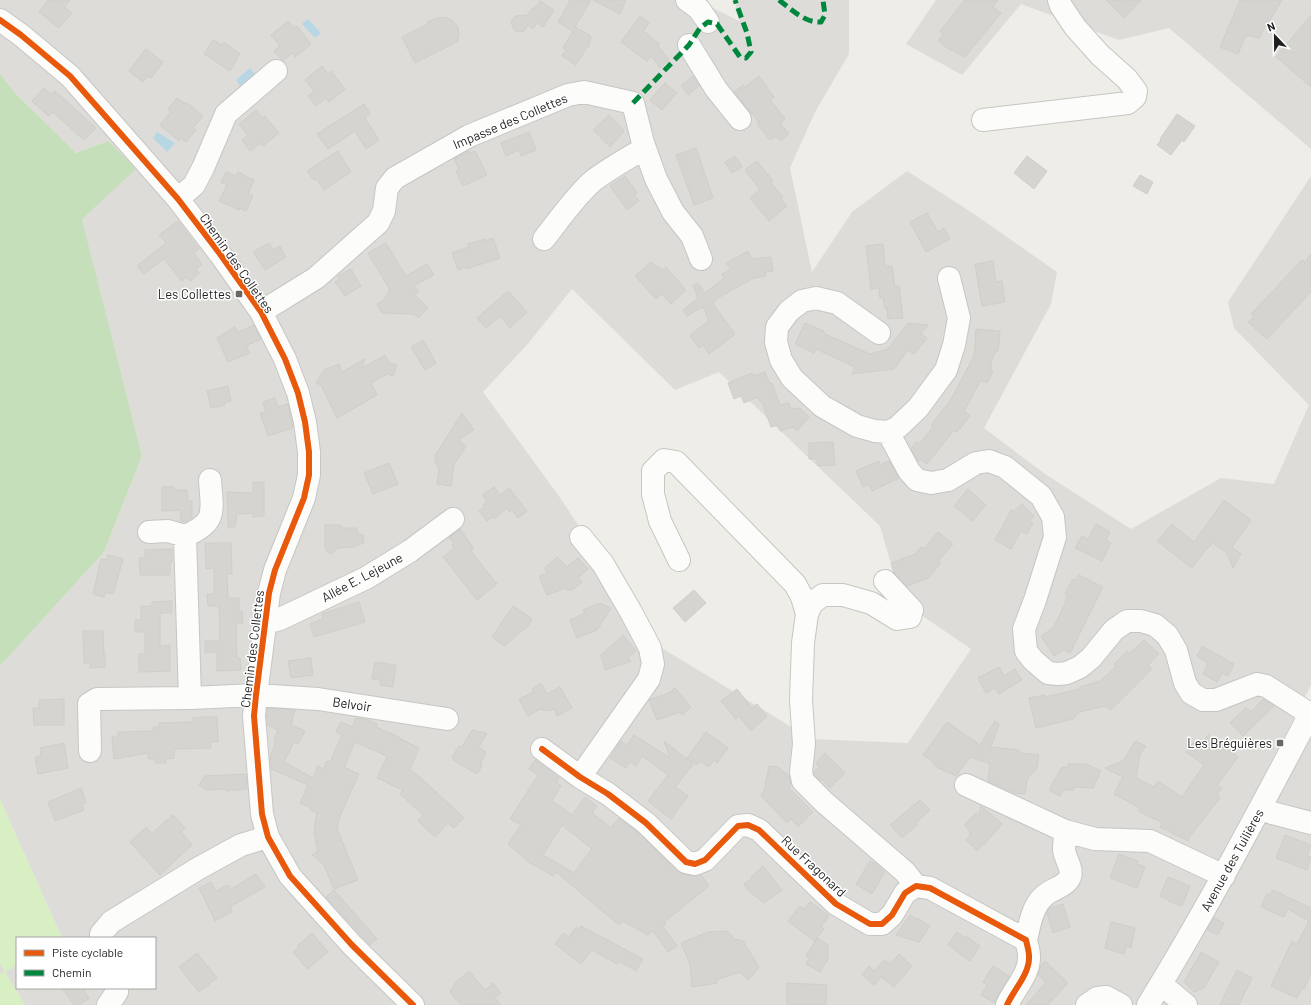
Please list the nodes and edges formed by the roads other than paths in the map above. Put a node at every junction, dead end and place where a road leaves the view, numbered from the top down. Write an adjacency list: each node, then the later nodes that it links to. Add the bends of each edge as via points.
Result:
1 (687, 0): 4 (street, via 699,9)
2 (1059, 0): 8 (street, via 1075,27 1100,55 1127,79 1136,91 1135,97 1128,103)
3 (0, 20): 10 (street, Chemin des Collettes, via 70,76)
4 (708, 22)
5 (689, 45): 7 (street, via 716,89)
6 (276, 71): 10 (street, via 226,114 194,185)
7 (740, 120)
8 (983, 120)
9 (645, 148): 11 (street, via 594,180); 12 (street, Impasse des Collettes, via 656,179 673,212 692,236); 14 (street, Impasse des Collettes, via 633,103 584,92 568,95 469,136 395,178 387,188 384,211 378,223 316,278)
10 (178, 199): 14 (street, Chemin des Collettes)
11 (544, 239)
12 (701, 259)
13 (949, 278): 16 (street, via 958,318 954,345 946,370 918,408 898,427)
14 (261, 312): 25 (street, Chemin des Collettes, via 285,359 298,393 309,452 309,475 304,498 275,570)
15 (879, 333): 16 (street, via 837,304 816,298 802,301 789,311 777,326 776,342 781,360 792,378 822,406 856,426)
16 (888, 432): 28 (street, via 908,471 917,480 930,483 948,480 976,463 989,461 1005,466 1040,496 1053,517 1055,537 1024,630 1026,651 1048,673 1067,673 1080,667 1091,658 1114,630 1127,621 1141,621 1155,625 1167,635 1176,650 1185,682 1191,693 1203,700 1216,700 1257,684 1266,686)
17 (210, 480): 20 (street, via 212,512 207,523)
18 (453, 519): 25 (street, Allée E. Lejeune, via 410,551 366,578 280,619)
19 (149, 532): 20 (street, via 168,531)
20 (185, 536): 27 (street)
21 (581, 537): 32 (street, via 603,564 631,612 650,648 654,664 649,679)
22 (679, 560): 24 (street, via 660,521 653,494 653,471 664,460 676,462 795,584)
23 (885, 581): 24 (street, via 912,610 910,617 897,619 871,603 842,595 823,595 812,603)
24 (807, 614): 39 (street, via 801,700 803,781 904,872)
25 (265, 623): 26 (street, Chemin des Collettes)
26 (256, 695): 27 (street, Chemin des Collettes); 29 (street, Belvoir, via 318,699); 37 (street, Chemin des Collettes, via 254,716 262,814)
27 (190, 698): 31 (street, Chemin des Collettes, via 97,699 89,704)
28 (1310, 713): 34 (street, Avenue des Tuilières)
29 (447, 719)
30 (542, 749): 32 (street, Rue Fragonard)
31 (90, 751)
32 (580, 777): 39 (street, Rue Fragonard, via 608,794 646,823 686,862 695,864 705,860 738,826 748,825 759,830 836,904 870,924 882,924 892,915 905,893)
33 (966, 785): 36 (street)
34 (1260, 808): 35 (street); 38 (street, Avenue des Tuilières)
35 (1311, 823)
36 (1065, 831): 38 (street, via 1095,839 1150,841); 41 (street, via 1064,850 1071,871 1069,878 1066,883 1042,898 1032,914)
37 (268, 837): 40 (street, via 241,845 199,868 111,922); 45 (street, Chemin des Collettes, via 290,876 352,945)
38 (1224, 876): 42 (street, Avenue des Tuilières)
39 (916, 886): 41 (street, via 930,888)
40 (101, 937)
41 (1026, 940): 46 (street, via 1028,964)
42 (1161, 984): 49 (street, Avenue des Tuilières); 50 (street)
43 (116, 989): 44 (street, via 117,992)
44 (108, 1005)
45 (413, 1005)
46 (1007, 1005)
47 (1087, 1005): 48 (street, via 1096,998 1106,997)
48 (1121, 1005)
49 (1148, 1005)
50 (1186, 1005)

